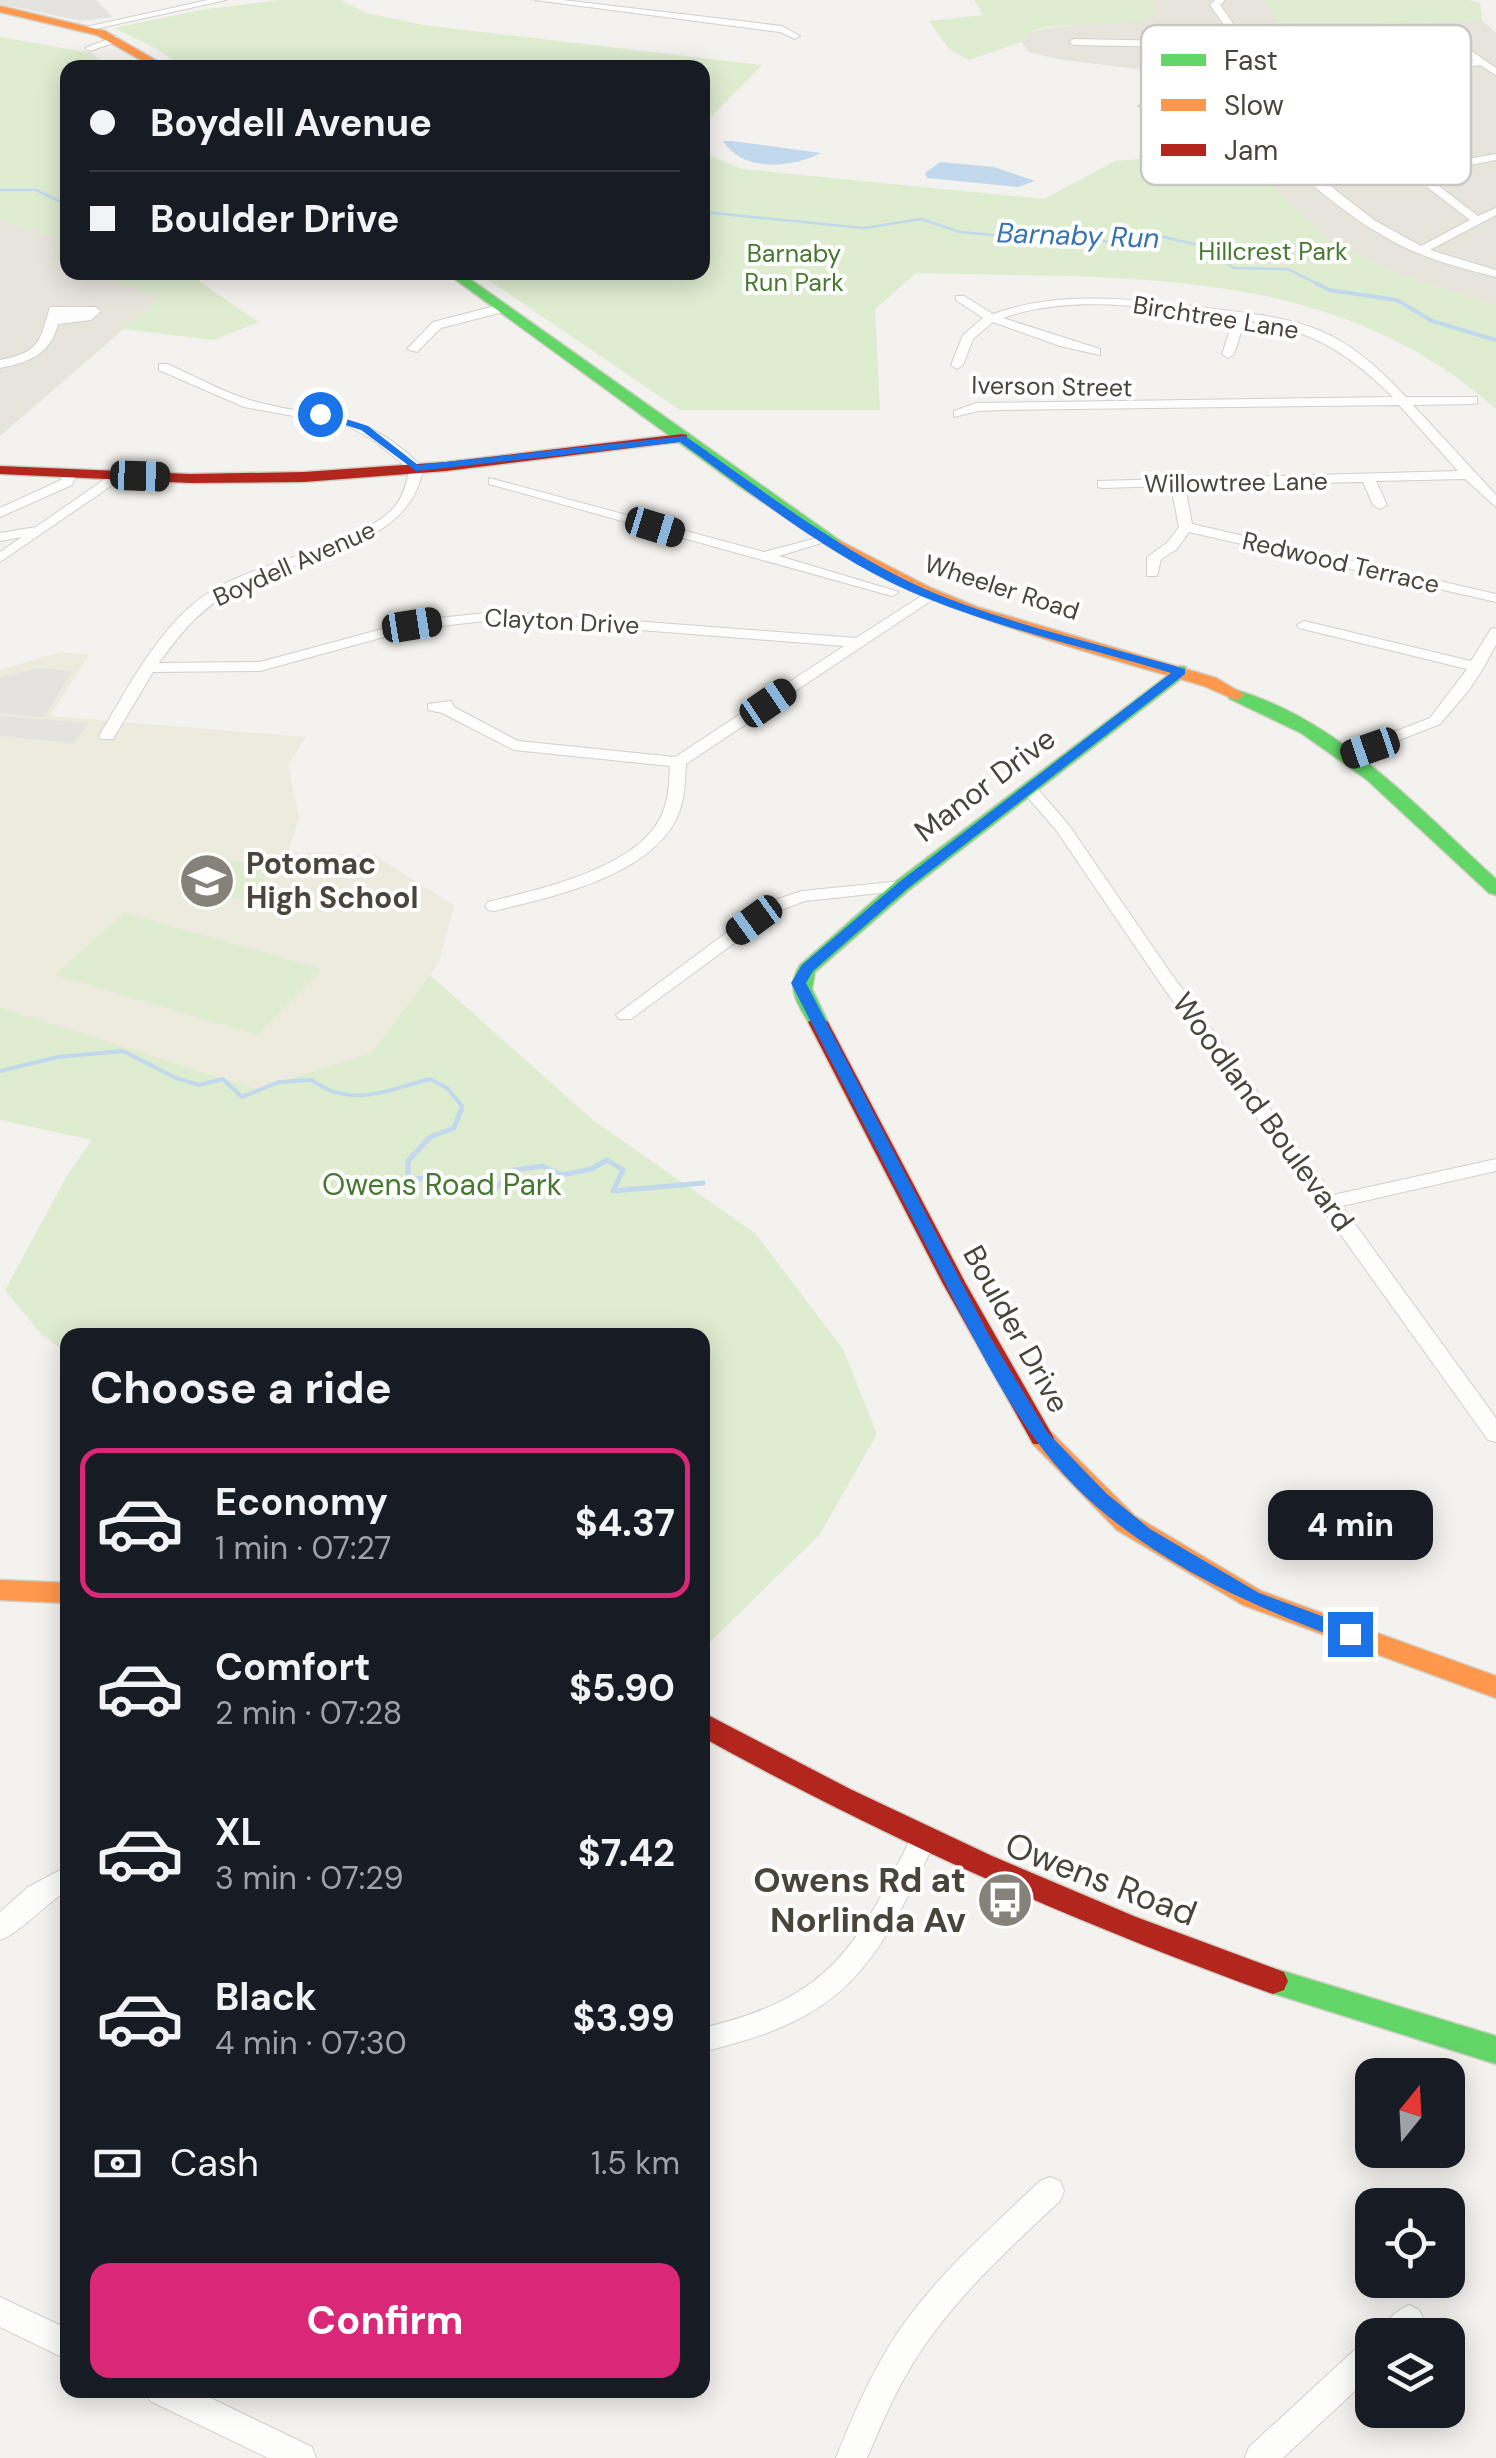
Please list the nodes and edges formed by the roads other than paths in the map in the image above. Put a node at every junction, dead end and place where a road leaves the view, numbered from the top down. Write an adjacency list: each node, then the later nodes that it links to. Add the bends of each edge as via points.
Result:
1 (221, 0): 7 (street)
2 (540, 0): 6 (street)
3 (1220, 0): 5 (street, via 1215,4)
4 (0, 9): 7 (street)
5 (1228, 25)
6 (796, 36)
7 (88, 38): 11 (street, via 116,39)
8 (1074, 42): 9 (street)
9 (1141, 42)
10 (1471, 56): 12 (street)
11 (151, 60)
12 (1480, 62): 13 (street); 14 (street)
13 (1471, 64)
14 (1496, 72)
15 (1496, 157): 16 (street)
16 (1471, 162)
17 (1324, 185): 21 (street)
18 (1431, 185): 20 (street)
19 (1496, 211): 20 (street)
20 (1476, 220): 21 (street)
21 (1420, 250): 22 (street)
22 (1496, 274)
23 (462, 280): 25 (street, Wheeler Road)
24 (960, 298): 26 (street)
25 (499, 308): 29 (street, via 436,325); 37 (street, Wheeler Road)
26 (994, 317): 27 (street, Birchtree Lane, via 1037,305 1104,300); 30 (street); 33 (street, via 967,335)
27 (1240, 317): 31 (street); 35 (street, Birchtree Lane, via 1294,326 1334,342)
28 (53, 321): 32 (street, via 41,350)
29 (412, 349)
30 (1096, 352)
31 (1228, 354)
32 (0, 364)
33 (957, 365)
34 (162, 367): 38 (street, via 248,404 352,422)
35 (1405, 406): 35 (street, Iverson Street, via 1002,406 958,414 983,418); 36 (street, Iverson Street); 42 (street, Birchtree Lane)
36 (1473, 406)
37 (682, 438): 38 (street); 53 (street, Wheeler Road)
38 (416, 468): 41 (street, via 252,479); 64 (street, Boydell Avenue, via 410,498 388,521 212,596 184,621)
39 (0, 470): 40 (street)
40 (70, 472): 41 (street); 49 (street, via 67,482)
41 (120, 475): 51 (street)
42 (1465, 475): 43 (street, Willowtree Lane); 47 (street, Birchtree Lane)
43 (1369, 480): 45 (street, Willowtree Lane); 48 (street, Willowtree Lane)
44 (494, 481): 54 (street)
45 (1177, 482): 46 (street, Willowtree Lane); 50 (street)
46 (1103, 484)
47 (1496, 503)
48 (1380, 504)
49 (0, 513)
50 (1186, 527): 56 (street, via 1154,558); 59 (street, Redwood Terrace)
51 (44, 528): 52 (street); 55 (street)
52 (0, 538)
53 (822, 538): 54 (street); 58 (street, Wheeler Road)
54 (760, 557): 57 (street)
55 (0, 558)
56 (1152, 572)
57 (892, 592)
58 (930, 596): 62 (street); 65 (street, Wheeler Road)
59 (1496, 598)
60 (1304, 625): 63 (street)
61 (1496, 632): 63 (street)
62 (857, 644): 64 (street, Clayton Drive, via 504,615 412,625 260,666); 69 (street)
63 (1476, 666): 68 (street, via 1436,721)
64 (152, 668): 67 (street, Boydell Avenue)
65 (1180, 672): 68 (street, Wheeler Road, via 1272,710); 70 (street, Manor Drive)
66 (446, 710): 69 (street, via 514,745)
67 (107, 736)
68 (1348, 755): 72 (street, Wheeler Road)
69 (678, 762): 73 (street, via 670,817 640,849 569,885)
70 (1030, 790): 71 (street, Manor Drive); 77 (street, Woodland Boulevard)
71 (902, 886): 74 (street, Manor Drive); 75 (street, via 824,893 772,907)
72 (1496, 888)
73 (494, 906)
74 (830, 951): 81 (street, Boulder Drive, via 802,974 800,988 981,1336 1042,1438 1076,1476 1126,1523 1252,1598)
75 (625, 1015)
76 (1496, 1165): 77 (street)
77 (1328, 1202): 78 (street, Woodland Boulevard)
78 (1496, 1434)
79 (0, 1590): 80 (street)
80 (60, 1593)
81 (1496, 1687)
82 (710, 1728): 83 (street, Owens Road)
83 (922, 1844): 86 (street, via 873,1940 842,1977 780,2020); 87 (street, Owens Road, via 1115,1924)
84 (60, 1882): 85 (street)
85 (0, 1929)
86 (710, 2038)
87 (1496, 2050)
88 (1050, 2190): 94 (street, via 962,2275 918,2329)
89 (0, 2312): 90 (street)
90 (60, 2341)
91 (1355, 2371): 95 (street)
92 (177, 2398): 93 (street)
93 (301, 2458)
94 (851, 2458)
95 (1260, 2458)

